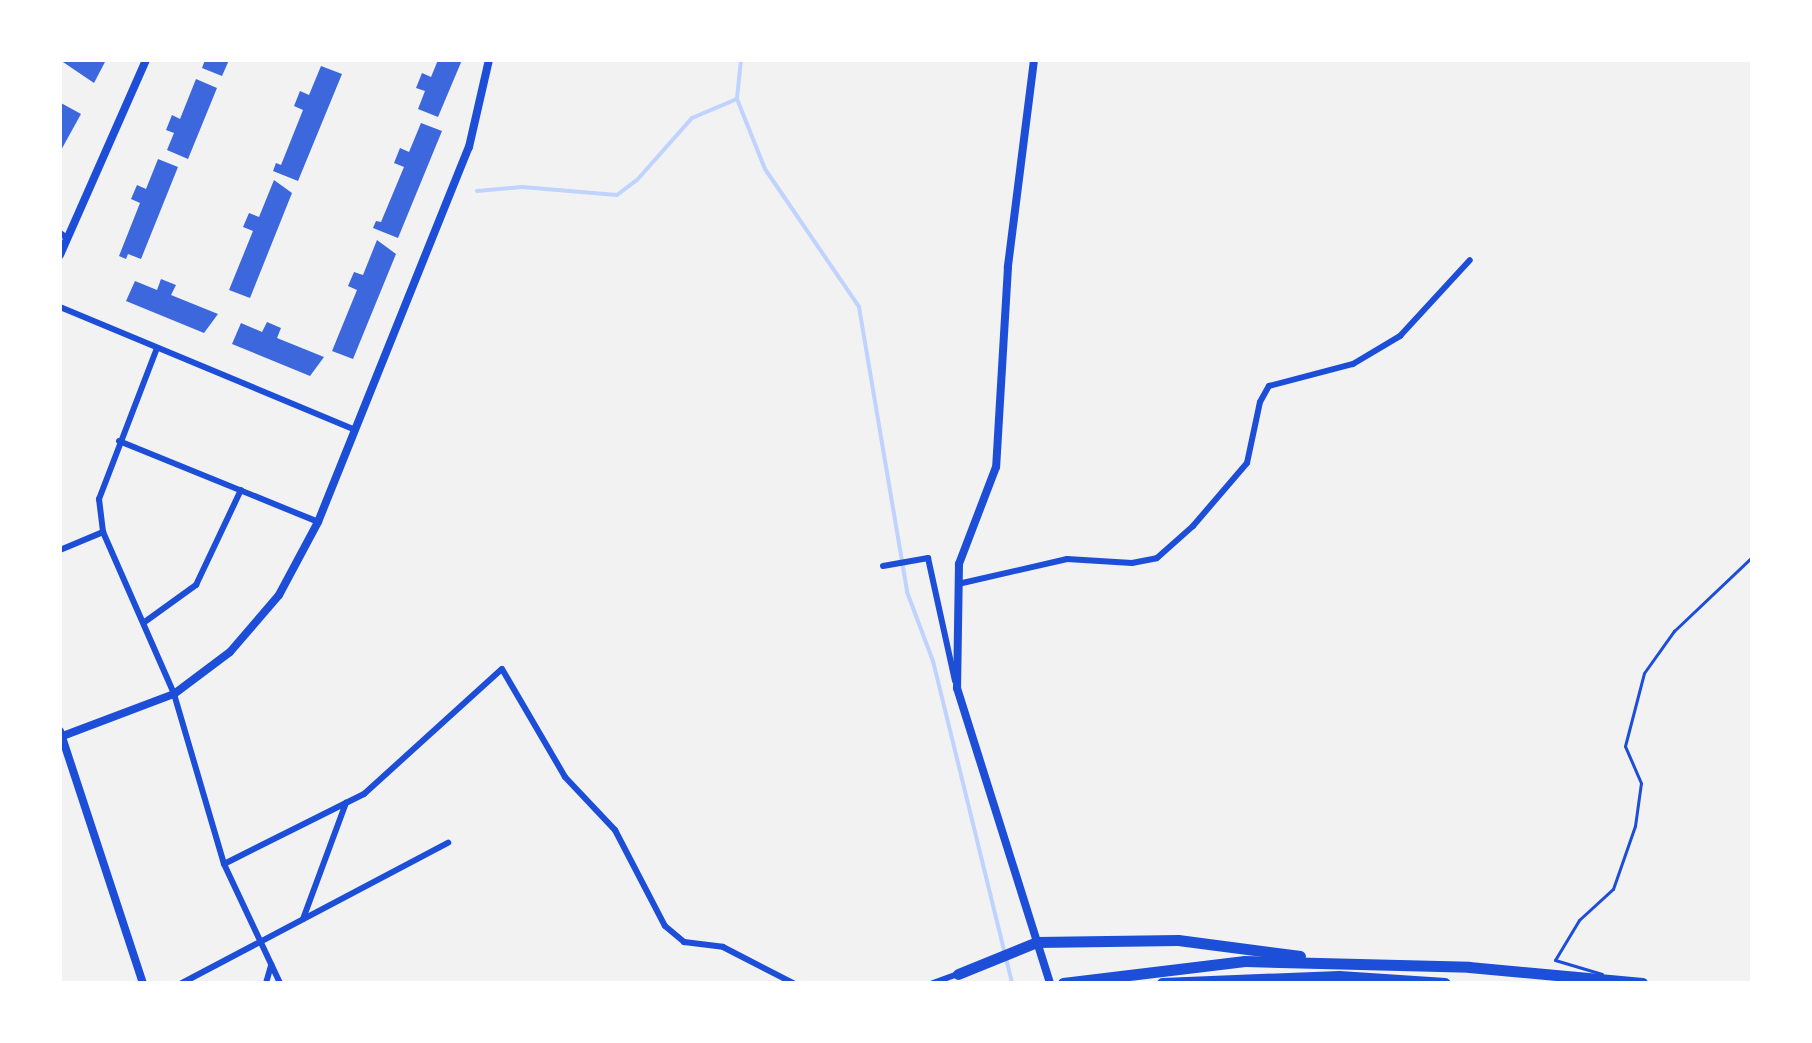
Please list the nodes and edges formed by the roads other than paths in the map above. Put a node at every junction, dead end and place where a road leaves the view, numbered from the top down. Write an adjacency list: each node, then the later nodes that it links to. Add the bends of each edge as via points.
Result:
1 (146, 60): 4 (street)
2 (489, 60): 9 (street, via 469,147)
3 (1034, 60): 17 (street, via 1008,267 996,467 959,564)
4 (63, 235): 5 (street)
5 (60, 255)
6 (1470, 260): 17 (street, via 1400,336 1353,364 1269,386 1260,402 1247,463 1193,526 1157,558 1132,563 1067,559)
7 (60, 307): 8 (street)
8 (157, 348): 9 (street); 10 (street)
9 (355, 430): 12 (street)
10 (119, 441): 11 (street); 13 (street, via 99,499)
11 (241, 490): 12 (street); 18 (street, via 196,585)
12 (318, 522): 20 (street, via 279,595 230,652)
13 (103, 532): 14 (street); 18 (street)
14 (60, 550)
15 (1752, 557): 32 (lane, via 1674,631 1644,673 1625,746 1641,783 1635,826 1613,889 1579,920 1555,960)
16 (886, 565): 19 (street, via 928,558)
17 (958, 584): 19 (street)
18 (146, 621): 20 (street)
19 (957, 688): 27 (street)
20 (174, 694): 21 (street); 24 (street)
21 (61, 735): 33 (street)
22 (346, 803): 24 (street); 25 (street); 37 (street, via 364,794 502,669 565,777 615,830 665,926 684,942 723,947)
23 (448, 843): 25 (street)
24 (224, 864): 26 (street)
25 (303, 919): 26 (street)
26 (261, 942): 29 (street); 34 (street)
27 (1037, 942): 28 (highway, via 1178,940); 30 (highway, via 983,961); 39 (street)
28 (1340, 962): 32 (highway); 40 (highway, via 1245,961)
29 (271, 965): 35 (street); 36 (street)
30 (959, 979): 38 (street)
31 (1262, 980): 41 (highway); 42 (highway)
32 (1631, 982): 43 (highway)
33 (143, 983)
34 (182, 983)
35 (266, 983)
36 (280, 983)
37 (793, 983)
38 (933, 983)
39 (1050, 983)
40 (1063, 983)
41 (1162, 983)
42 (1445, 983)
43 (1642, 983)

